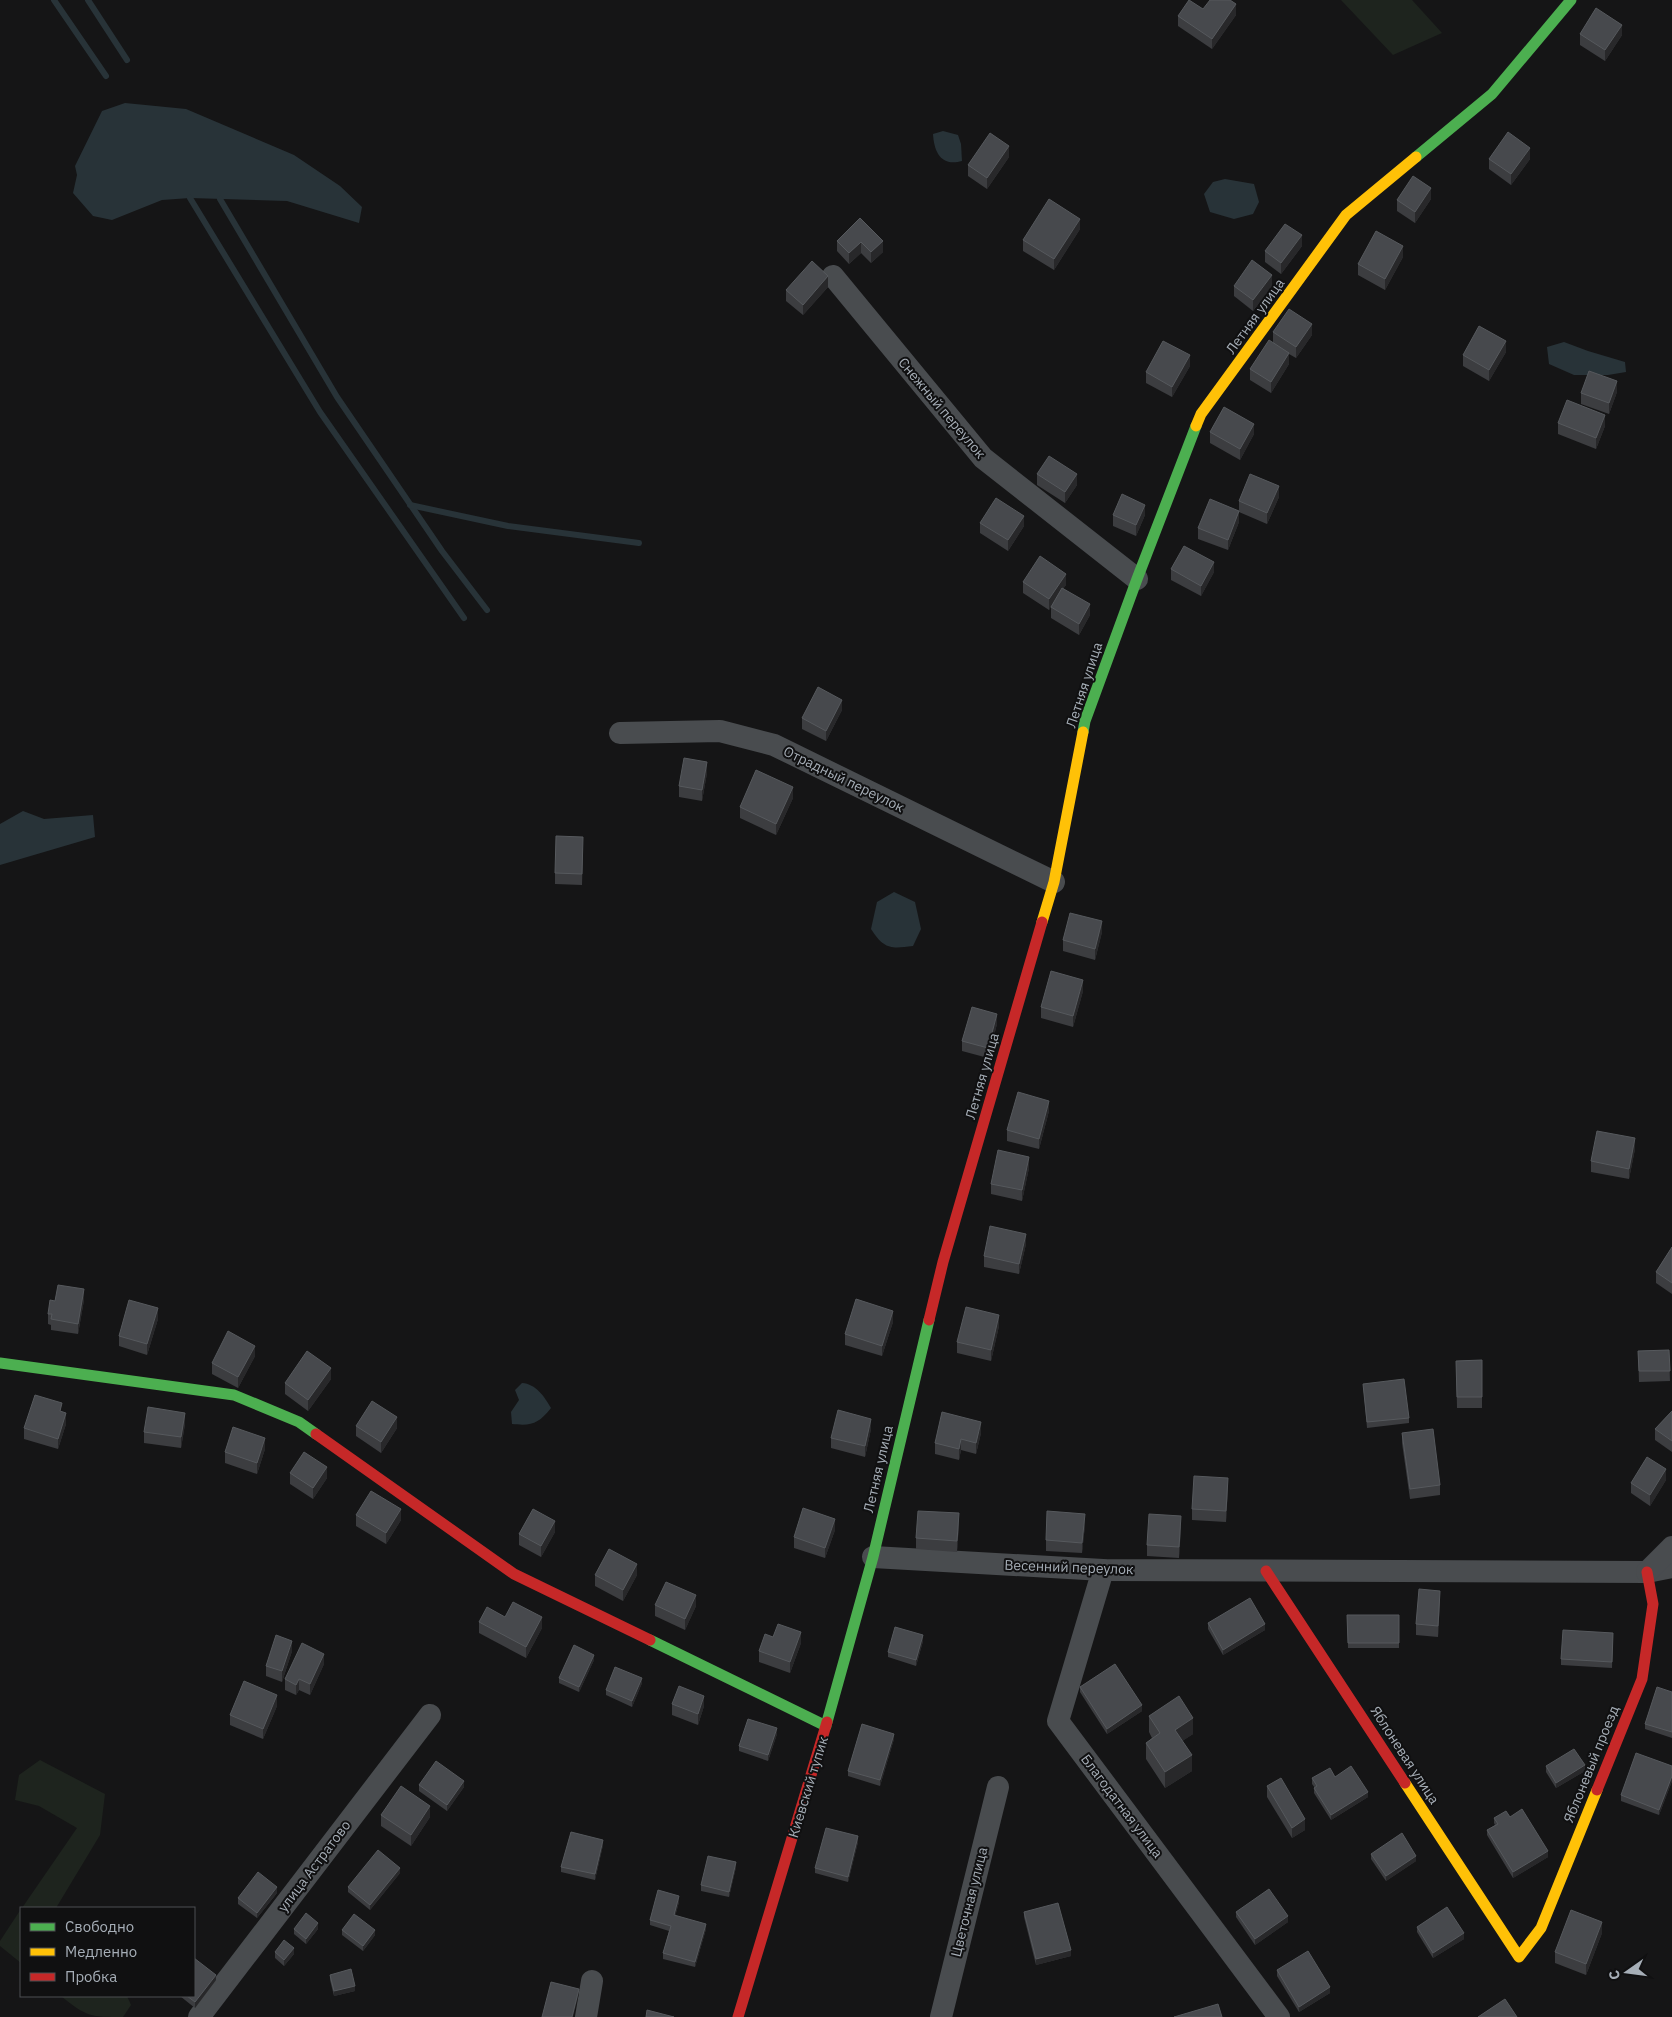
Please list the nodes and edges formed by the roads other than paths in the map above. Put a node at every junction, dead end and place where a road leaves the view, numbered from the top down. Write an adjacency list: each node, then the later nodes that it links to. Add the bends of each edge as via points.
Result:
1 (1571, 0): 3 (street, Летняя улица, via 1492,94 1346,215 1202,414)
2 (833, 276): 3 (street, Снежный переулок, via 982,458)
3 (1137, 579): 5 (street, Летняя улица, via 1086,721)
4 (620, 733): 5 (street, Отрадный переулок, via 720,731 774,745)
5 (1054, 882): 8 (street, Летняя улица, via 943,1262)
6 (0, 1363): 14 (street, via 234,1395 298,1422 514,1574)
7 (1672, 1547): 12 (street)
8 (875, 1550): 10 (street, Весенний переулок); 14 (street, Киевский тупик)
9 (1672, 1567): 12 (street, Весенний переулок)
10 (1103, 1570): 11 (street, Весенний переулок); 22 (street, Благодатная улица, via 1058,1721)
11 (1266, 1571): 12 (street, Весенний переулок); 16 (street, Яблоневая улица)
12 (1647, 1572): 16 (street, Яблоневый проезд, via 1653,1604 1642,1679 1540,1928)
13 (430, 1715): 18 (street, улица Астратово)
14 (826, 1726): 20 (street, Киевский тупик)
15 (998, 1787): 21 (street, Цветочная улица)
16 (1519, 1956)
17 (592, 1981): 19 (street)
18 (199, 2017)
19 (586, 2017)
20 (738, 2017)
21 (941, 2017)
22 (1279, 2017)

